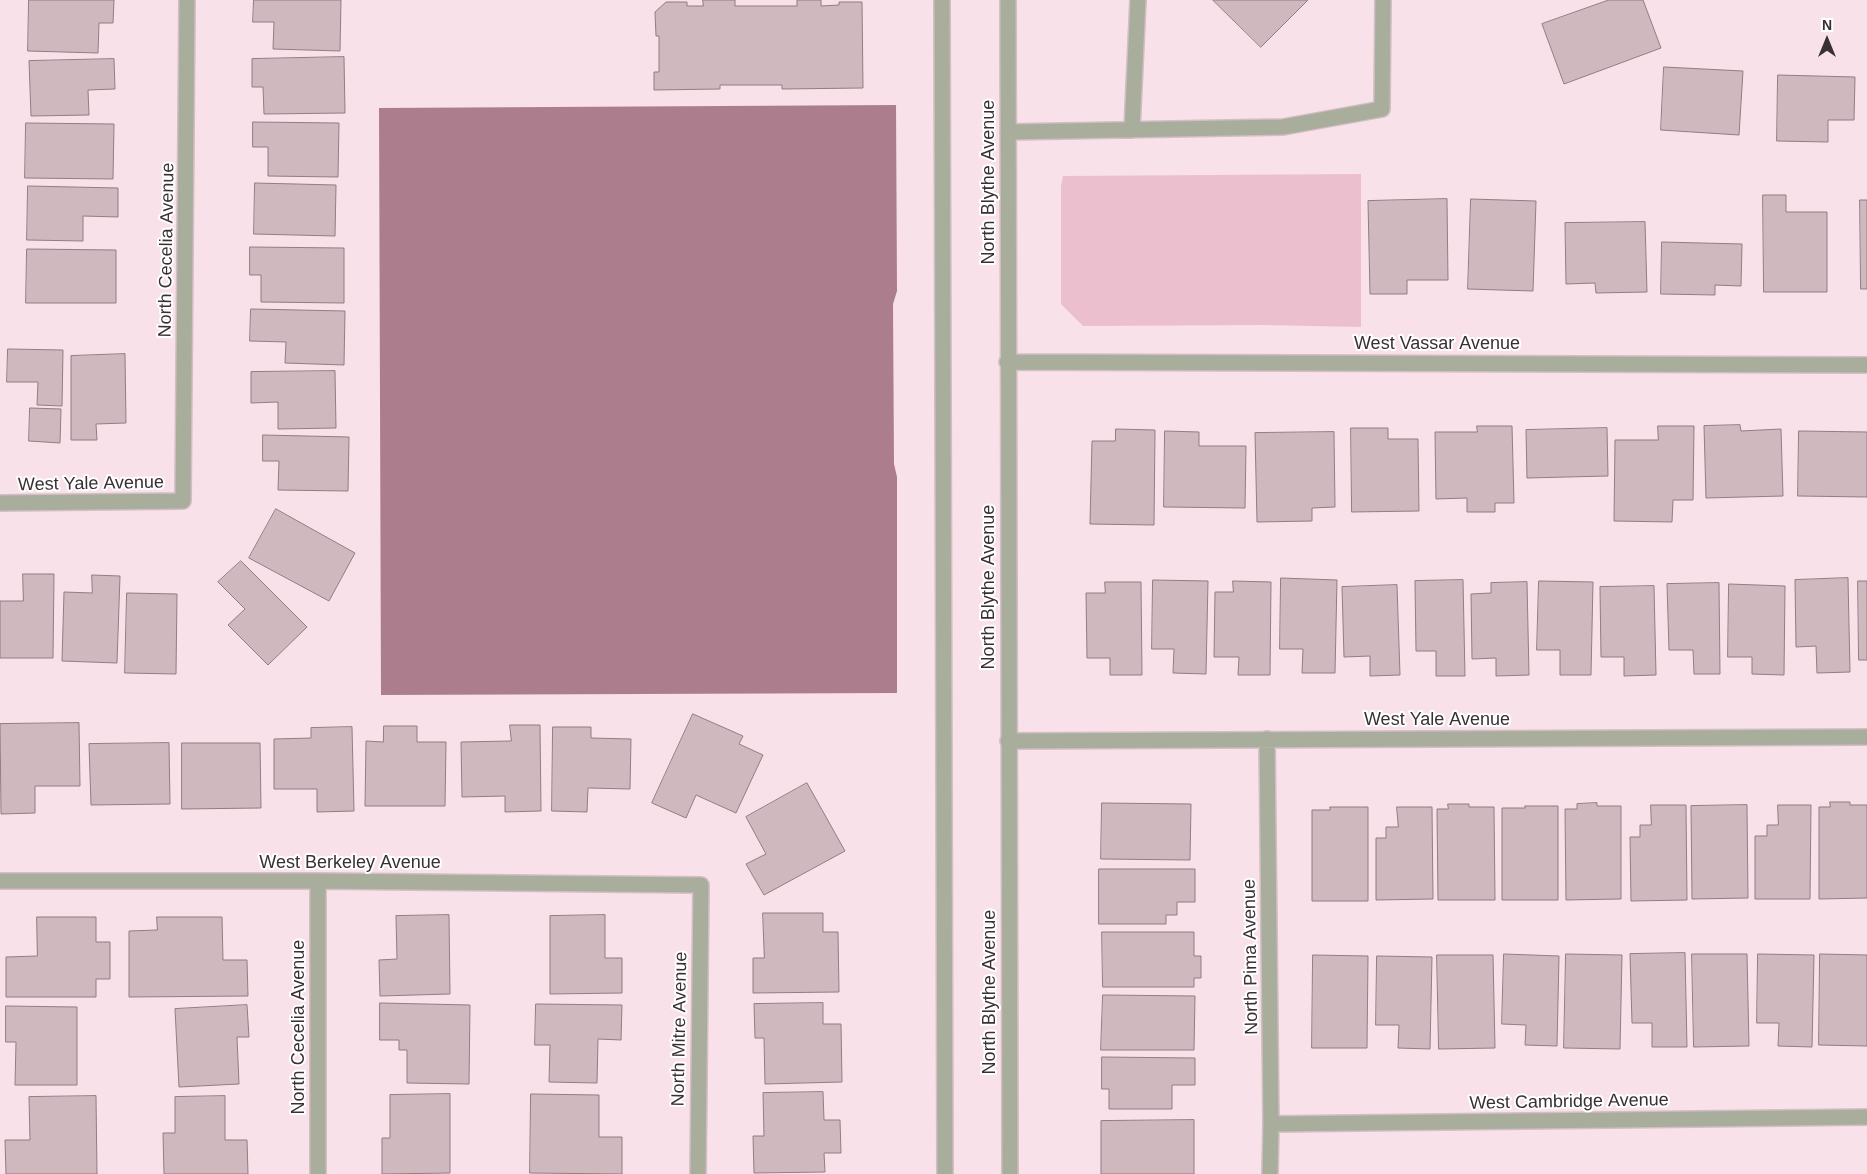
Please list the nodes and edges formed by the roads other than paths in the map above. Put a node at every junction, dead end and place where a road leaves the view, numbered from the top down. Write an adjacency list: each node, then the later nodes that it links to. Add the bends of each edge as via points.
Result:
1 (188, 0): 10 (street, North Cecelia Avenue)
2 (942, 0): 22 (street)
3 (1008, 0): 7 (street, North Blythe Avenue)
4 (1138, 0): 6 (street)
5 (1383, 0): 6 (street, via 1382,109 1283,127)
6 (1132, 130): 7 (street)
7 (1008, 132): 8 (street, North Blythe Avenue)
8 (1007, 362): 9 (street, West Vassar Avenue); 14 (street, North Blythe Avenue)
9 (1867, 365)
10 (183, 501): 11 (street, West Yale Avenue)
11 (0, 503)
12 (1867, 737): 13 (street, West Yale Avenue)
13 (1267, 739): 14 (street, West Yale Avenue); 19 (street, North Pima Avenue)
14 (1008, 740): 23 (street, North Blythe Avenue)
15 (0, 881): 16 (street, West Berkeley Avenue)
16 (318, 881): 17 (street, West Berkeley Avenue); 20 (street, North Cecelia Avenue)
17 (700, 885): 21 (street, North Mitre Avenue)
18 (1867, 1117): 19 (street, West Cambridge Avenue)
19 (1271, 1124): 24 (street, North Pima Avenue)
20 (318, 1174)
21 (698, 1174)
22 (945, 1174)
23 (1010, 1174)
24 (1270, 1174)

